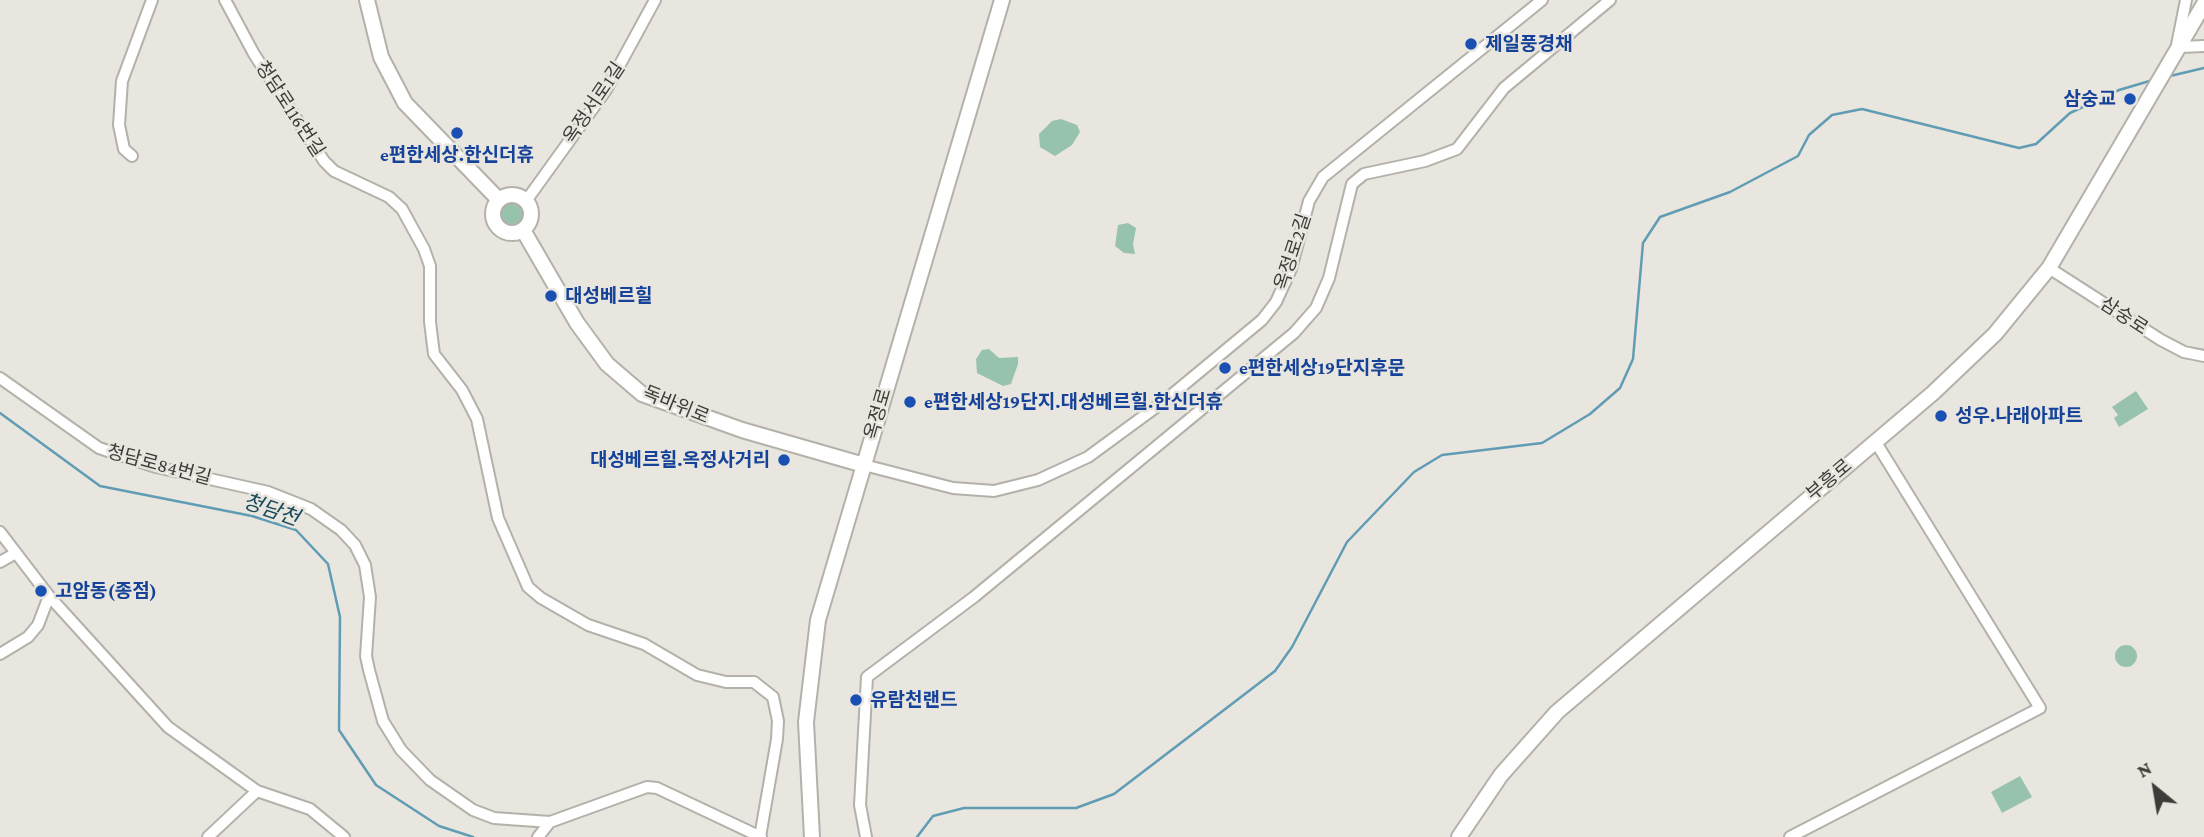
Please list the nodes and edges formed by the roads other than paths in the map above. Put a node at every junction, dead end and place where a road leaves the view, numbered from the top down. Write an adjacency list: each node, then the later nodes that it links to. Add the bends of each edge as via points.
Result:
1 (152, 0): 12 (street, via 122,81 119,125 124,149)
2 (225, 0): 24 (street, 청담로116번길, via 254,54 324,161 334,171 396,203 424,248 430,266 433,348 477,419 498,518)
3 (367, 0): 13 (main road, via 380,57 405,103)
4 (655, 0): 14 (street, 옥정서로1길, via 606,90)
5 (1002, 0): 20 (main road, 옥정로)
6 (1542, 0): 20 (street, 옥정로2길, via 1323,177 1309,201 1291,269 1262,320 1088,457 1038,480 995,491 953,488)
7 (1610, 0): 33 (street, via 1504,88 1457,149 1364,174 1352,184 1329,278 1316,308 1294,333 974,597 867,677 860,805)
8 (2186, 0): 11 (street)
9 (2204, 4): 11 (main road)
10 (2204, 46): 11 (street)
11 (2176, 55): 16 (main road, 부흥로)
12 (132, 156)
13 (499, 200): 14 (main road, via 515,195); 15 (main road, via 492,211 495,224 511,234)
14 (526, 201): 15 (main road, via 531,212)
15 (523, 230): 20 (main road, 독바위로, via 600,354 642,394 742,430)
16 (2049, 268): 17 (street, 삼숭로, via 2161,340); 19 (main road, 부흥로, via 1995,334)
17 (2204, 356)
18 (0, 378): 28 (street, 청담로84번길, via 99,448 156,467 268,492 311,509 341,530 365,565 370,597 366,656 383,721 401,750 430,780 473,810)
19 (1875, 441): 34 (main road, 부흥로, via 1557,712 1501,775); 35 (street, via 2040,708)
20 (864, 465): 32 (main road, 옥정로, via 818,620 806,722)
21 (0, 532): 22 (street)
22 (16, 552): 23 (street); 25 (street)
23 (0, 562)
24 (520, 574): 31 (street, 청담로84번길, via 541,598 588,625 644,644 704,678 754,682 768,691 778,721)
25 (49, 596): 26 (street, via 29,637); 27 (street, via 169,727)
26 (0, 654)
27 (257, 791): 29 (street); 30 (street, via 310,809)
28 (544, 829): 31 (street, 청담로84번길, via 647,787)
29 (208, 837)
30 (344, 837)
31 (760, 837)
32 (812, 837)
33 (866, 837)
34 (1459, 837)
35 (1790, 837)

